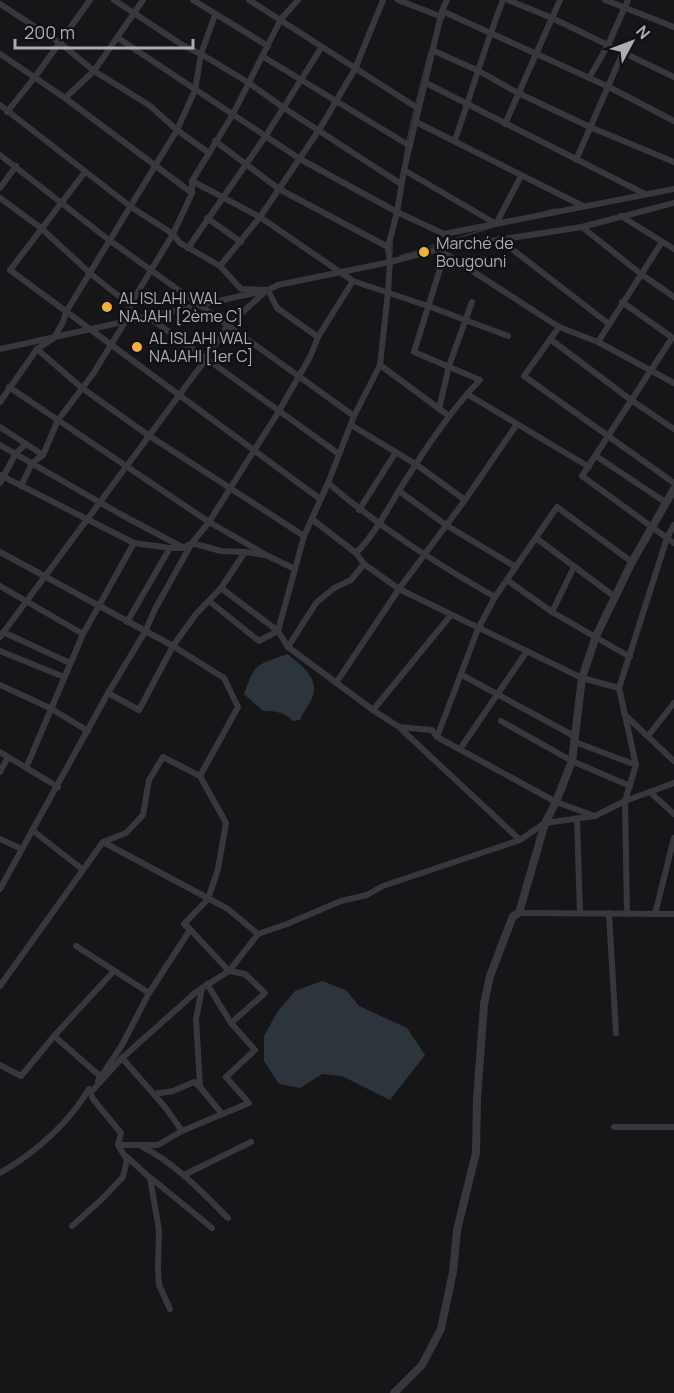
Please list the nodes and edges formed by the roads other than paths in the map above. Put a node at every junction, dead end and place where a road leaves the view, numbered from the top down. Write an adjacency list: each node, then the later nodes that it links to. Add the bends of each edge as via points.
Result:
1 (90, 0): 25 (street)
2 (114, 0): 17 (street)
3 (143, 0): 17 (street)
4 (193, 0): 19 (street)
5 (249, 0): 21 (street)
6 (298, 0): 21 (street)
7 (383, 0): 35 (street)
8 (398, 0): 18 (street)
9 (447, 0): 18 (street)
10 (502, 0): 23 (street)
11 (508, 0): 20 (street)
12 (560, 0): 20 (street)
13 (605, 0): 16 (street)
14 (628, 0): 16 (street)
15 (0, 4): 25 (street)
16 (625, 9): 22 (street); 26 (street)
17 (134, 13): 24 (street); 32 (street)
18 (442, 14): 23 (street); 29 (street)
19 (215, 15): 27 (street); 32 (street)
20 (552, 18): 26 (street); 33 (street)
21 (281, 19): 27 (street); 28 (street)
22 (674, 27)
23 (490, 32): 33 (street); 37 (street)
24 (118, 38): 36 (street); 45 (street)
25 (60, 43): 36 (street); 38 (street)
26 (608, 45): 30 (street); 40 (street)
27 (268, 46): 34 (street)
28 (321, 48): 35 (street); 41 (street)
29 (434, 51): 37 (street); 43 (street)
30 (623, 52): 39 (street); 44 (street)
31 (0, 54): 38 (street)
32 (201, 54): 42 (street); 45 (street)
33 (537, 55): 40 (street); 46 (street)
34 (262, 56): 41 (street); 42 (street)
35 (355, 69): 48 (street); 52 (street)
36 (94, 71): 47 (street); 59 (street, via 149,105)
37 (479, 71): 46 (street); 50 (street)
38 (35, 77): 47 (street); 53 (street)
39 (674, 77)
40 (589, 78): 44 (street)
41 (301, 80): 48 (street); 51 (street)
42 (249, 83): 51 (street); 54 (street)
43 (426, 84): 50 (street); 52 (street)
44 (607, 86): 55 (street); 58 (street)
45 (195, 90): 54 (street); 59 (street)
46 (518, 93): 57 (street); 58 (street)
47 (65, 99): 71 (street)
48 (337, 101): 60 (street); 64 (street)
49 (0, 105): 53 (street)
50 (467, 106): 57 (street); 62 (street)
51 (284, 108): 60 (street); 61 (street)
52 (419, 109): 56 (street)
53 (7, 112): 74 (street)
54 (232, 114): 61 (street); 63 (street)
55 (674, 121)
56 (416, 122): 62 (street); 64 (street)
57 (505, 124): 68 (street)
58 (590, 127): 68 (street); 69 (street)
59 (177, 130): 65 (street); 71 (street)
60 (319, 130): 67 (street); 77 (street)
61 (265, 137): 67 (street); 70 (street)
62 (455, 140): 75 (street)
63 (215, 141): 65 (street); 70 (street)
64 (410, 146): 73 (street)
65 (209, 153): 76 (street)
66 (0, 155): 72 (street)
67 (300, 159): 79 (street); 89 (street)
68 (576, 160): 82 (street)
69 (674, 162)
70 (247, 163): 79 (street); 83 (street)
71 (155, 165): 81 (street); 88 (street)
72 (16, 166): 78 (street); 85 (street)
73 (404, 170): 77 (street); 93 (street)
74 (85, 172): 85 (street); 88 (street)
75 (521, 176): 87 (street); 93 (street)
76 (192, 181): 81 (street); 83 (street)
77 (401, 184): 89 (street)
78 (0, 188)
79 (279, 189): 91 (street); 101 (street)
80 (674, 189): 82 (street)
81 (192, 193): 96 (street)
82 (645, 194): 87 (street)
83 (222, 197): 91 (street); 92 (street)
84 (0, 198): 95 (street)
85 (60, 203): 95 (street); 98 (street)
86 (674, 203): 90 (street)
87 (583, 206): 93 (street)
88 (131, 207): 96 (street); 98 (street)
89 (397, 212): 93 (street, via 444,234); 101 (street)
90 (621, 216): 94 (street); 100 (street)
91 (260, 217): 99 (street); 108 (street)
92 (207, 218): 99 (street); 102 (street)
93 (496, 224)
94 (582, 226): 97 (street); 110 (street)
95 (41, 228): 109 (street); 120 (street, via 10,270)
96 (173, 234): 102 (street); 107 (street)
97 (498, 239): 104 (street); 124 (street)
98 (109, 240): 107 (street); 109 (street)
99 (241, 242): 106 (street)
100 (662, 242): 103 (street); 110 (street)
101 (388, 247): 105 (street)
102 (188, 248): 106 (street)
103 (674, 249)
104 (442, 251): 105 (street); 119 (street); 126 (street)
105 (390, 262): 108 (street); 113 (street)
106 (220, 266): 112 (street, via 241,289)
107 (152, 271): 117 (street); 118 (street)
108 (340, 273): 111 (street); 112 (street)
109 (90, 274): 118 (street); 120 (street)
110 (641, 274): 114 (street); 116 (street)
111 (353, 281): 113 (street); 129 (street)
112 (267, 290): 117 (street); 125 (street); 129 (street, via 277,308)
113 (388, 292): 119 (street); 138 (street)
114 (674, 297)
115 (471, 302): 122 (street)
116 (622, 302): 124 (street); 131 (street)
117 (198, 304): 121 (street); 125 (street)
118 (130, 306): 123 (street)
119 (428, 306): 122 (street); 139 (street, via 414,352)
120 (66, 312): 127 (street); 130 (street)
121 (147, 316): 123 (street); 137 (street)
122 (466, 319): 128 (street); 139 (street)
123 (125, 322): 127 (street); 134 (street)
124 (609, 324): 133 (street)
125 (227, 326): 137 (street); 141 (street)
126 (559, 327): 132 (street); 133 (street)
127 (91, 330): 130 (street); 134 (street)
128 (508, 336)
129 (318, 337): 141 (street)
130 (54, 338): 135 (street); 136 (street)
131 (673, 338): 140 (street)
132 (550, 339): 147 (street); 159 (street, via 524,376)
133 (598, 342): 140 (street)
134 (111, 345): 144 (street); 145 (street)
135 (0, 349)
136 (37, 349): 143 (street); 144 (street)
137 (206, 359): 145 (street); 150 (street)
138 (380, 365): 149 (street); 151 (street)
139 (449, 366): 146 (street, via 480,380); 149 (street)
140 (651, 371): 142 (street); 147 (street)
141 (299, 377): 150 (street); 151 (street)
142 (674, 382)
143 (9, 387): 148 (street); 153 (street)
144 (82, 388): 153 (street); 158 (street)
145 (178, 394): 158 (street); 162 (street)
146 (467, 394): 152 (street); 154 (street)
147 (631, 400): 157 (street); 159 (street)
148 (0, 402)
149 (439, 409): 152 (street)
150 (279, 411): 162 (street); 166 (street)
151 (354, 416): 155 (street)
152 (449, 416): 170 (street)
153 (58, 420): 165 (street); 169 (street)
154 (517, 424): 171 (street); 180 (street)
155 (351, 425): 163 (street); 166 (street)
156 (0, 427): 160 (street)
157 (674, 429)
158 (148, 435): 169 (street); 176 (street)
159 (608, 436): 167 (street); 174 (street)
160 (26, 444): 164 (street); 165 (street)
161 (0, 445): 164 (street)
162 (254, 451): 176 (street); 179 (street)
163 (396, 452): 170 (street); 183 (street)
164 (16, 453): 168 (street); 172 (street)
165 (43, 454): 168 (street)
166 (339, 454): 173 (street)
167 (596, 456): 171 (street); 182 (street)
168 (32, 463): 175 (street); 181 (street)
169 (126, 465): 181 (street); 186 (street)
170 (417, 465): 178 (street); 180 (street)
171 (589, 467): 190 (street, via 582,476)
172 (1, 478): 175 (street)
173 (328, 483): 179 (street); 183 (street)
174 (674, 483)
175 (21, 486): 184 (street)
176 (230, 488): 186 (street); 191 (street)
177 (674, 489): 182 (street)
178 (399, 491): 187 (street); 188 (street)
179 (320, 500): 185 (street)
180 (465, 500): 188 (street)
181 (99, 502): 184 (street); 198 (street)
182 (665, 502): 190 (street)
183 (359, 510): 187 (street)
184 (88, 518): 194 (street); 209 (street)
185 (312, 520): 191 (street); 201 (street)
186 (209, 522): 195 (street); 203 (street)
187 (380, 525): 201 (street); 202 (street)
188 (446, 525): 202 (street); 206 (street)
189 (674, 525): 193 (street)
190 (652, 526): 193 (street); 204 (street)
191 (304, 536): 208 (street)
192 (536, 538): 204 (street, via 557,507); 206 (street); 207 (street)
193 (667, 538): 196 (street); 232 (street)
194 (134, 543): 197 (street); 218 (street)
195 (192, 543): 198 (street); 200 (street, via 221,551); 224 (street)
196 (674, 543)
197 (170, 548): 198 (street); 221 (street)
198 (183, 548)
199 (0, 552): 209 (street)
200 (245, 552): 203 (street); 212 (street)
201 (356, 553): 205 (street)
202 (423, 555): 213 (street); 214 (street)
203 (268, 556): 208 (street)
204 (632, 562): 215 (street)
205 (364, 564): 213 (street); 229 (street, via 351,580 316,603)
206 (516, 567): 210 (street)
207 (574, 567): 215 (street); 219 (street)
208 (295, 568): 223 (street)
209 (45, 576): 216 (street); 218 (street)
210 (507, 580): 214 (street); 219 (street)
211 (0, 586): 216 (street)
212 (221, 588): 217 (street); 223 (street)
213 (399, 589): 220 (street); 237 (street)
214 (495, 597): 222 (street)
215 (615, 597): 227 (street)
216 (27, 601): 225 (street); 226 (street)
217 (209, 601): 223 (street, via 259,641); 228 (street)
218 (100, 606): 221 (street); 225 (street)
219 (552, 612): 227 (street)
220 (451, 615): 222 (street); 244 (street)
221 (127, 622): 224 (street)
222 (478, 629): 231 (street); 234 (street)
223 (278, 631): 229 (street)
224 (145, 632): 228 (street); 240 (street)
225 (83, 634): 233 (street)
226 (2, 635): 233 (street)
227 (596, 636): 232 (street); 236 (street)
228 (173, 646): 240 (street, via 139,710); 260 (street, via 224,678 238,707)
229 (288, 647): 237 (street)
230 (0, 651): 235 (street)
231 (527, 651): 236 (street); 241 (street)
232 (630, 657): 239 (street)
233 (70, 663): 235 (street)
234 (462, 675): 241 (street); 250 (street)
235 (64, 677): 243 (street)
236 (582, 678): 239 (street); 251 (street)
237 (336, 683): 244 (street)
238 (0, 686): 243 (street)
239 (619, 688): 245 (street)
240 (108, 693): 248 (street)
241 (496, 694): 251 (street); 252 (street)
242 (674, 703): 249 (street)
243 (51, 708): 248 (street); 258 (street)
244 (373, 710): 247 (street)
245 (624, 713): 249 (street); 257 (street)
246 (501, 722): 255 (street)
247 (399, 727): 250 (street, via 432,730); 274 (street)
248 (88, 731): 263 (street)
249 (648, 736): 256 (street)
250 (437, 737): 252 (street)
251 (574, 739): 255 (street); 257 (street)
252 (460, 749): 266 (street)
253 (0, 752): 254 (street)
254 (8, 757): 258 (street); 259 (street)
255 (572, 761): 262 (street); 266 (street)
256 (674, 761)
257 (636, 765): 262 (street)
258 (26, 768): 263 (street)
259 (0, 772)
260 (200, 776): 275 (street, via 163,757 149,780 142,815 126,833); 279 (street, via 226,823)
261 (674, 783): 264 (street)
262 (630, 786): 265 (street)
263 (57, 787): 271 (street)
264 (650, 792): 265 (street); 267 (street)
265 (625, 801): 268 (street); 283 (street)
266 (556, 802): 268 (street); 270 (street)
267 (674, 814)
268 (595, 816): 269 (street)
269 (577, 819): 270 (street); 280 (street)
270 (545, 824): 274 (street); 281 (street)
271 (32, 830): 276 (street); 277 (street)
272 (674, 838): 284 (street)
273 (0, 839): 276 (street)
274 (520, 840): 287 (street, via 341,901)
275 (103, 842): 277 (street); 279 (street)
276 (22, 849): 278 (street)
277 (82, 869): 291 (street)
278 (0, 889)
279 (208, 899): 286 (street); 287 (street, via 228,909)
280 (580, 912): 281 (street); 282 (street)
281 (519, 913): 318 (street, via 513,916 490,976 484,1004 476,1153 457,1230 441,1329 422,1365)
282 (609, 913): 283 (street); 295 (street)
283 (627, 914): 284 (street)
284 (655, 914): 285 (street)
285 (674, 914)
286 (184, 924): 289 (street); 293 (street, via 190,930)
287 (258, 934): 289 (street)
288 (76, 946): 290 (street)
289 (229, 971): 292 (street); 294 (street, via 245,974 266,993)
290 (113, 972): 293 (street); 296 (street)
291 (0, 986)
292 (204, 986): 294 (street); 297 (street); 300 (street, via 196,1019)
293 (149, 993): 299 (street, via 122,1045)
294 (231, 1023): 303 (street, via 255,1050 226,1077 249,1103)
295 (616, 1033)
296 (54, 1036): 298 (street, via 21,1076); 299 (street)
297 (122, 1058): 301 (street); 302 (street)
298 (0, 1065)
299 (100, 1076): 301 (street)
300 (200, 1087): 302 (street, via 194,1082); 303 (street)
301 (90, 1090): 308 (street, via 93,1100 121,1133); 311 (street, via 75,1112 27,1158)
302 (154, 1094): 306 (street)
303 (222, 1114): 306 (street)
304 (674, 1127): 305 (street)
305 (614, 1128)
306 (182, 1131): 309 (street, via 158,1145)
307 (251, 1142): 312 (street)
308 (118, 1145): 309 (street); 310 (street)
309 (139, 1145): 312 (street)
310 (125, 1155): 313 (street); 315 (street, via 123,1177)
311 (0, 1173)
312 (184, 1175): 314 (street)
313 (150, 1178): 316 (street); 317 (street, via 159,1230 159,1285)
314 (228, 1218)
315 (72, 1226)
316 (212, 1228)
317 (171, 1309)
318 (394, 1393)

